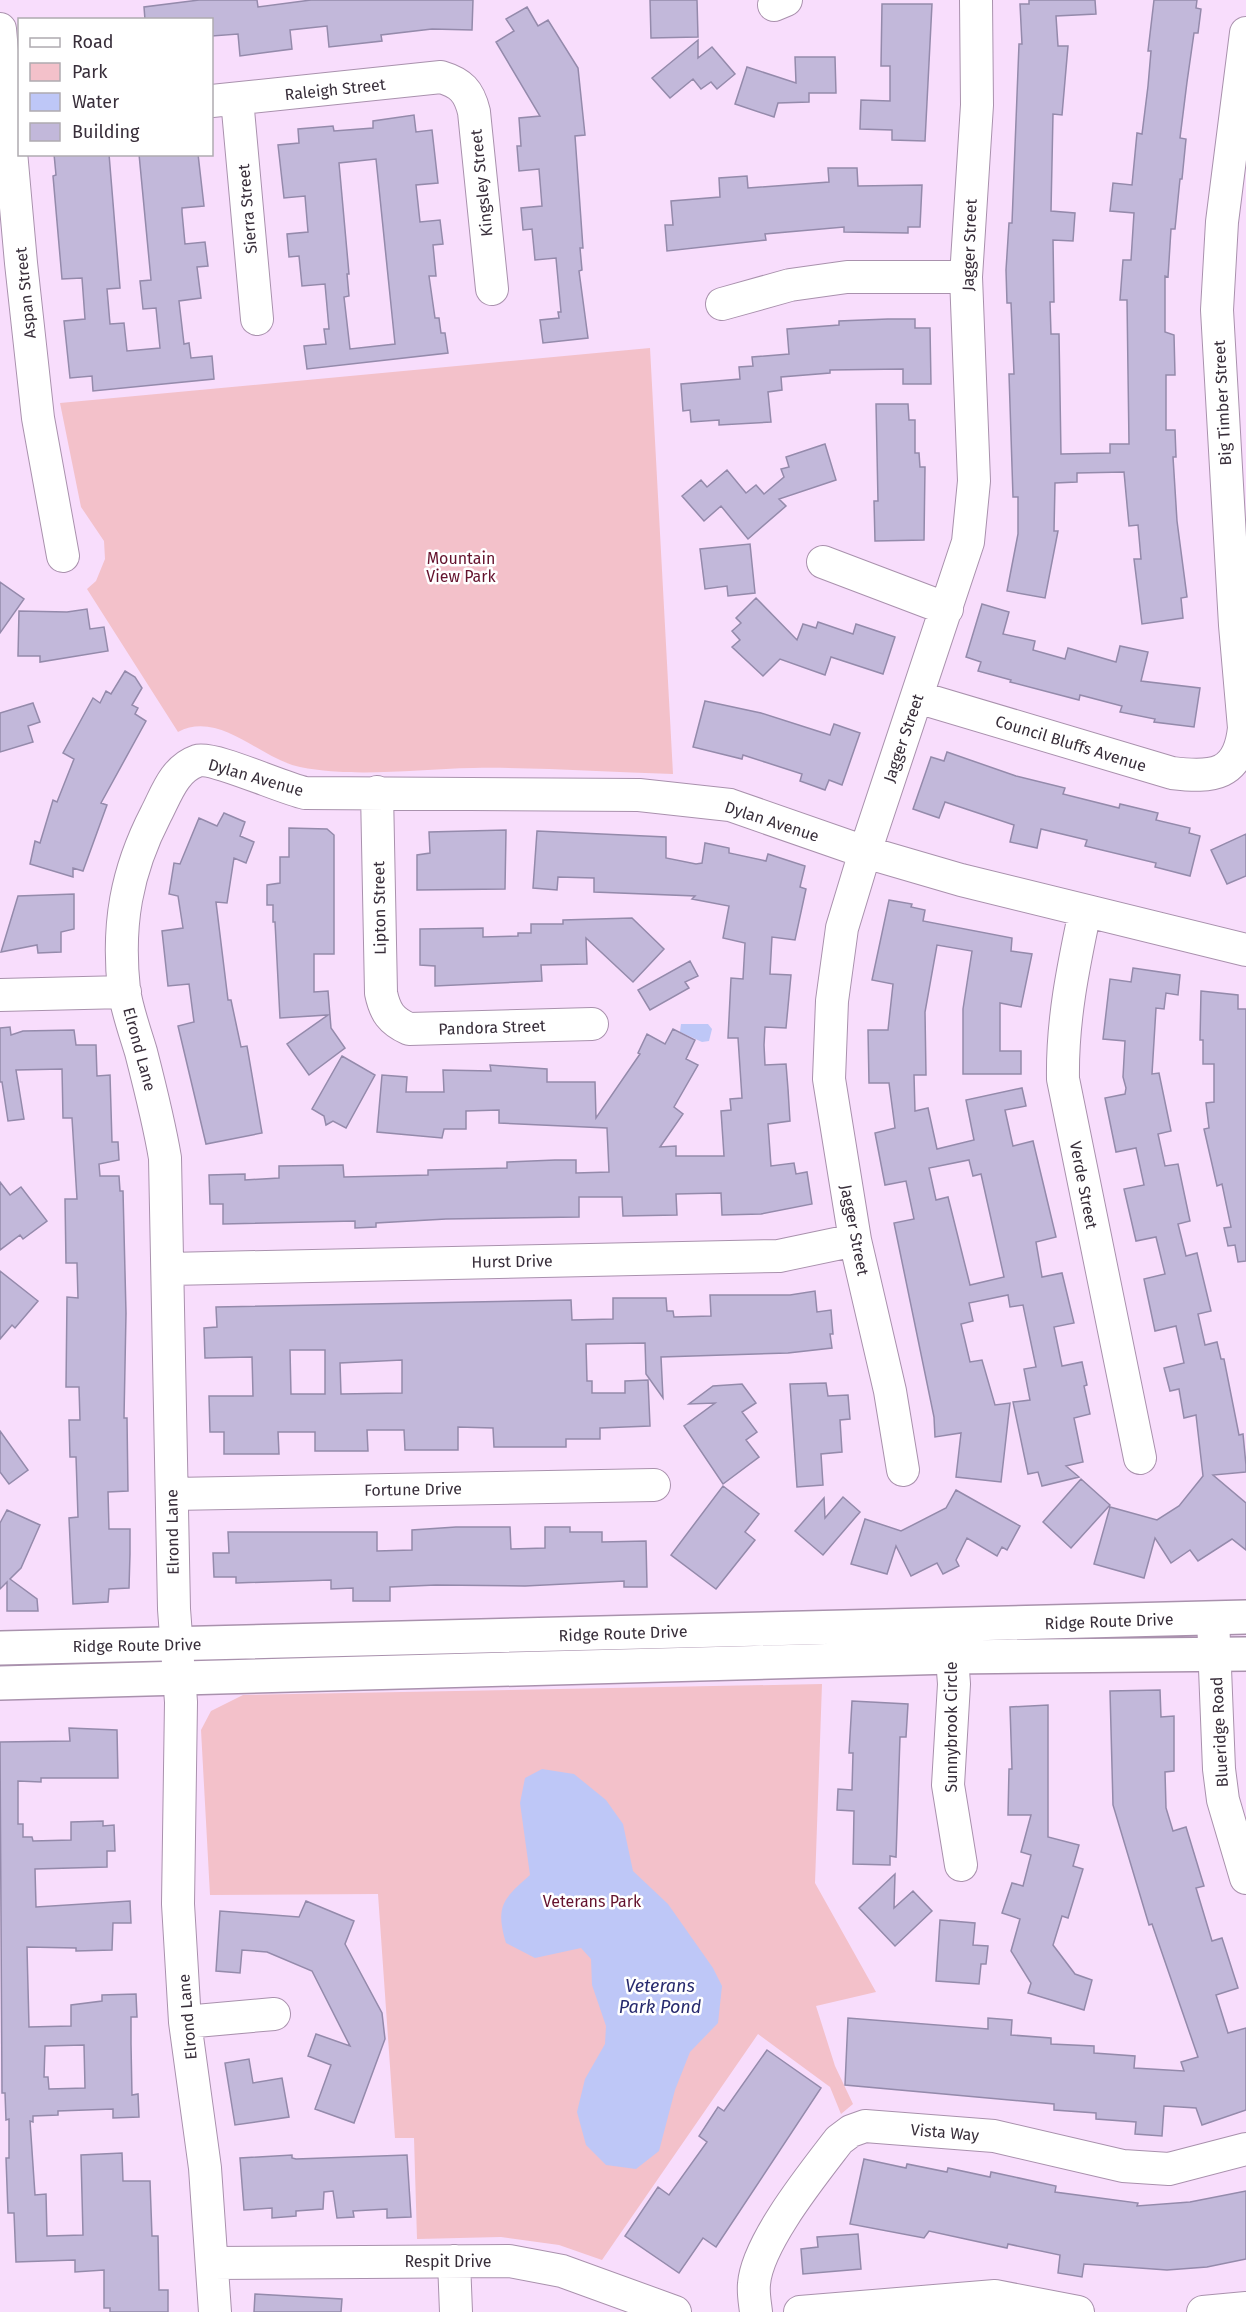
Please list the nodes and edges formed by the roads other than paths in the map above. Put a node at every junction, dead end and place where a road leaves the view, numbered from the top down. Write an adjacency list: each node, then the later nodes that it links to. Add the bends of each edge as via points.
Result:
1 (976, 0): 8 (street, Jagger Street, via 977,105)
2 (0, 29): 6 (street, Aspan Street)
3 (1246, 33): 17 (street, Big Timber Street, via 1222,222 1217,310 1244,728 1243,743)
4 (457, 82): 5 (street, Raleigh Street, via 441,77); 9 (street, Kingsley Street, via 470,95 474,112)
5 (224, 100): 11 (street, Sierra Street)
6 (14, 118): 7 (street, Aspan Street)
7 (10, 264): 12 (street, Aspan Street)
8 (966, 277): 10 (street, via 847,277 790,285); 14 (street, Jagger Street, via 974,481 968,542)
9 (492, 289)
10 (722, 304)
11 (257, 319)
12 (63, 556)
13 (823, 562): 14 (street)
14 (947, 609): 15 (street, Jagger Street)
15 (917, 698): 17 (street, Council Bluffs Avenue, via 1172,773 1212,776); 19 (street, Jagger Street)
16 (183, 768): 18 (street, Dylan Avenue, via 198,761 215,761 305,793); 22 (street, Elrond Lane, via 153,820 128,881 122,948)
17 (1226, 769)
18 (377, 792): 19 (street, Dylan Avenue, via 685,798 730,805); 24 (street, Lipton Street, via 381,993 384,1008)
19 (864, 852): 20 (street, Dylan Avenue); 26 (street, Jagger Street, via 842,928 832,1001 829,1078)
20 (1085, 911): 21 (street, Dylan Avenue); 28 (street, Verde Street, via 1062,1036 1063,1079)
21 (1246, 950)
22 (125, 992): 23 (street); 27 (street, Elrond Lane, via 165,1158)
23 (0, 995)
24 (394, 1022): 25 (street, Pandora Street, via 409,1029)
25 (592, 1024)
26 (855, 1240): 27 (street, Hurst Drive, via 779,1256); 29 (street, Jagger Street, via 890,1391)
27 (168, 1269): 31 (street, Elrond Lane)
28 (1140, 1458)
29 (903, 1470)
30 (654, 1485): 31 (street, Fortune Drive)
31 (172, 1494): 35 (street, Elrond Lane)
32 (1246, 1617): 33 (main road, Ridge Route Drive)
33 (1213, 1618): 34 (main road, Ridge Route Drive); 38 (street, Blueridge Road)
34 (950, 1624): 35 (main road, Ridge Route Drive); 39 (street, Sunnybrook Circle)
35 (176, 1644): 36 (main road, Ridge Route Drive); 40 (street, Elrond Lane)
36 (0, 1648)
37 (1246, 1654): 38 (main road, Ridge Route Drive)
38 (1214, 1655): 39 (main road, Ridge Route Drive); 43 (street, Blueridge Road, via 1223,1800)
39 (952, 1657): 40 (main road, Ridge Route Drive); 42 (street, Sunnybrook Circle, via 948,1785)
40 (179, 1679): 41 (main road, Ridge Route Drive); 45 (street, Elrond Lane, via 178,1904)
41 (0, 1683)
42 (961, 1865)
43 (1246, 1878)
44 (274, 2014): 45 (street)
45 (185, 2022): 48 (street, Elrond Lane, via 205,2168)
46 (1246, 2150): 54 (street, Vista Way, via 1169,2169 1123,2166 994,2136 865,2126 839,2140 770,2238 754,2283)
47 (454, 2261): 48 (street, Respit Drive); 52 (street); 53 (street, Respit Drive, via 509,2261 562,2271)
48 (212, 2263): 51 (street, Elrond Lane)
49 (909, 2307): 55 (street); 56 (street, via 995,2296)
50 (1246, 2308): 57 (street)
51 (215, 2312)
52 (456, 2312)
53 (675, 2312)
54 (756, 2312)
55 (800, 2312)
56 (1078, 2312)
57 (1203, 2312)

